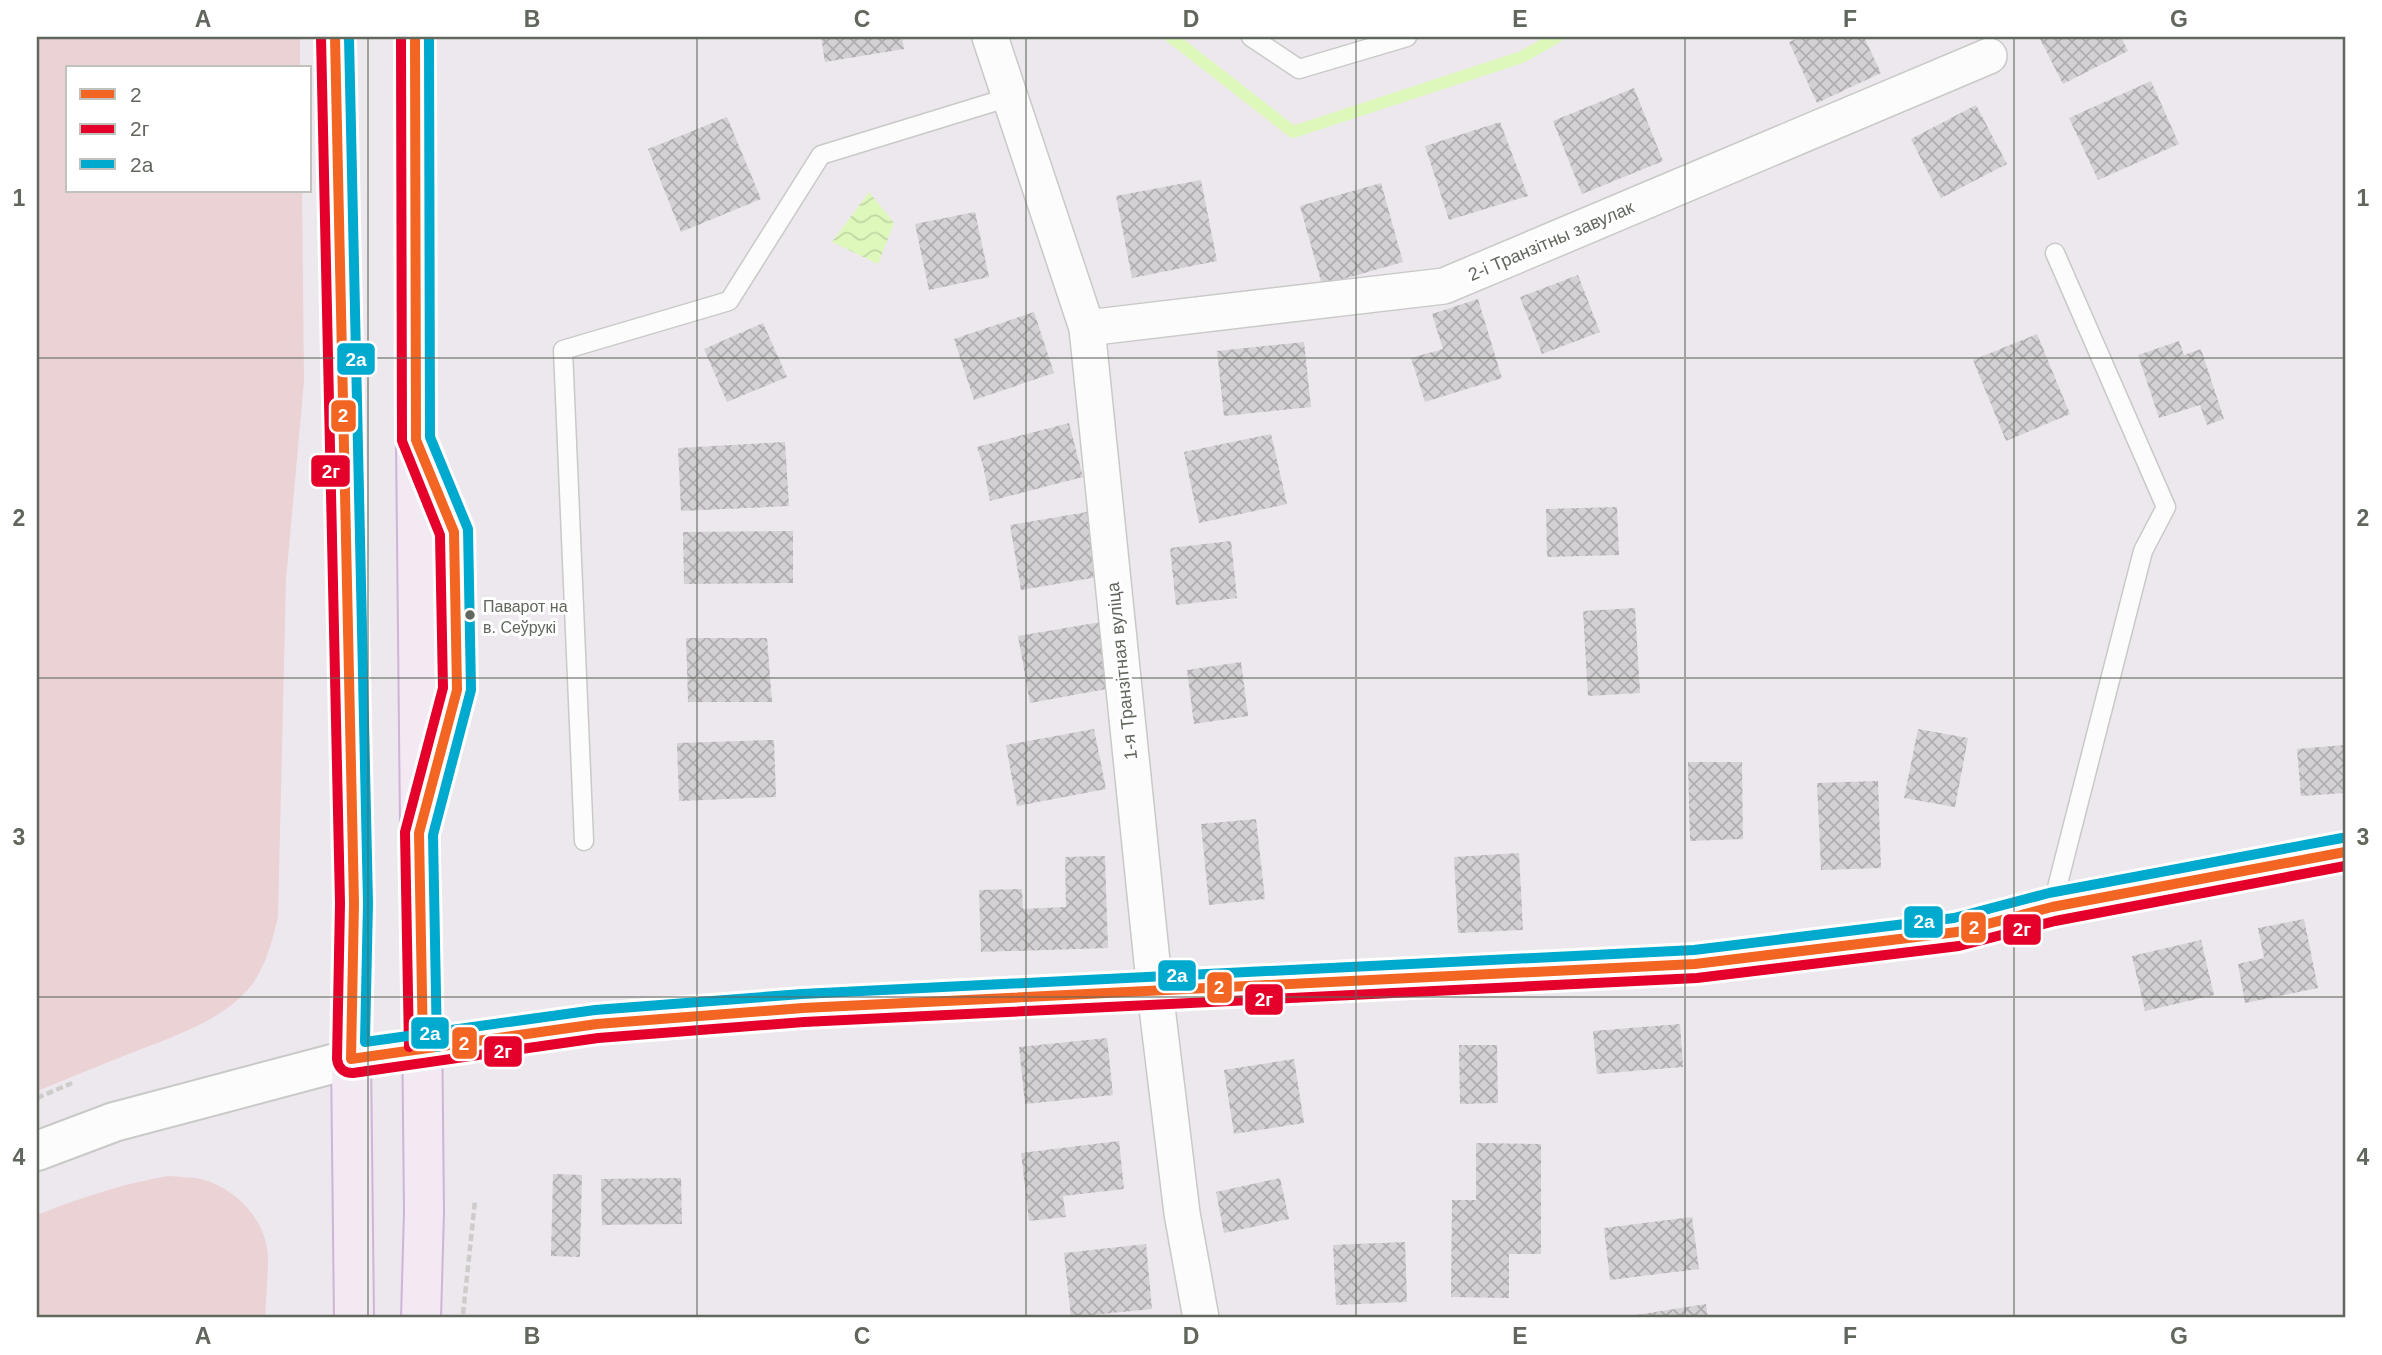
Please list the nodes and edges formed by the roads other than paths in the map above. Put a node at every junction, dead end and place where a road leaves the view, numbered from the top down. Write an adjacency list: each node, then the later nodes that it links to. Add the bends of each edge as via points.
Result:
1 (335, 37): 15 (main road, via 354,890)
2 (415, 37): 14 (main road)
3 (990, 37): 7 (street, 1-я Транзітная вуліца)
4 (1251, 37): 5 (lane, via 1299,69)
5 (1407, 37)
6 (1989, 56): 9 (street, 2-і Транзітны завулак, via 1444,286)
7 (1010, 97): 9 (street, 1-я Транзітная вуліца); 10 (lane, via 821,155 729,301 563,350)
8 (2054, 253): 12 (lane, via 2166,507 2143,551)
9 (1087, 328): 13 (street, 1-я Транзітная вуліца)
10 (584, 841)
11 (2345, 852): 12 (street)
12 (2052, 907): 13 (street, via 1957,932 1695,964)
13 (1155, 991): 14 (street, via 597,1024); 19 (street, 1-я Транзітная вуліца, via 1182,1213)
14 (423, 1047): 15 (street); 18 (main road)
15 (351, 1059): 16 (street, via 114,1122); 17 (main road)
16 (37, 1151)
17 (354, 1318)
18 (421, 1318)
19 (1201, 1318)

